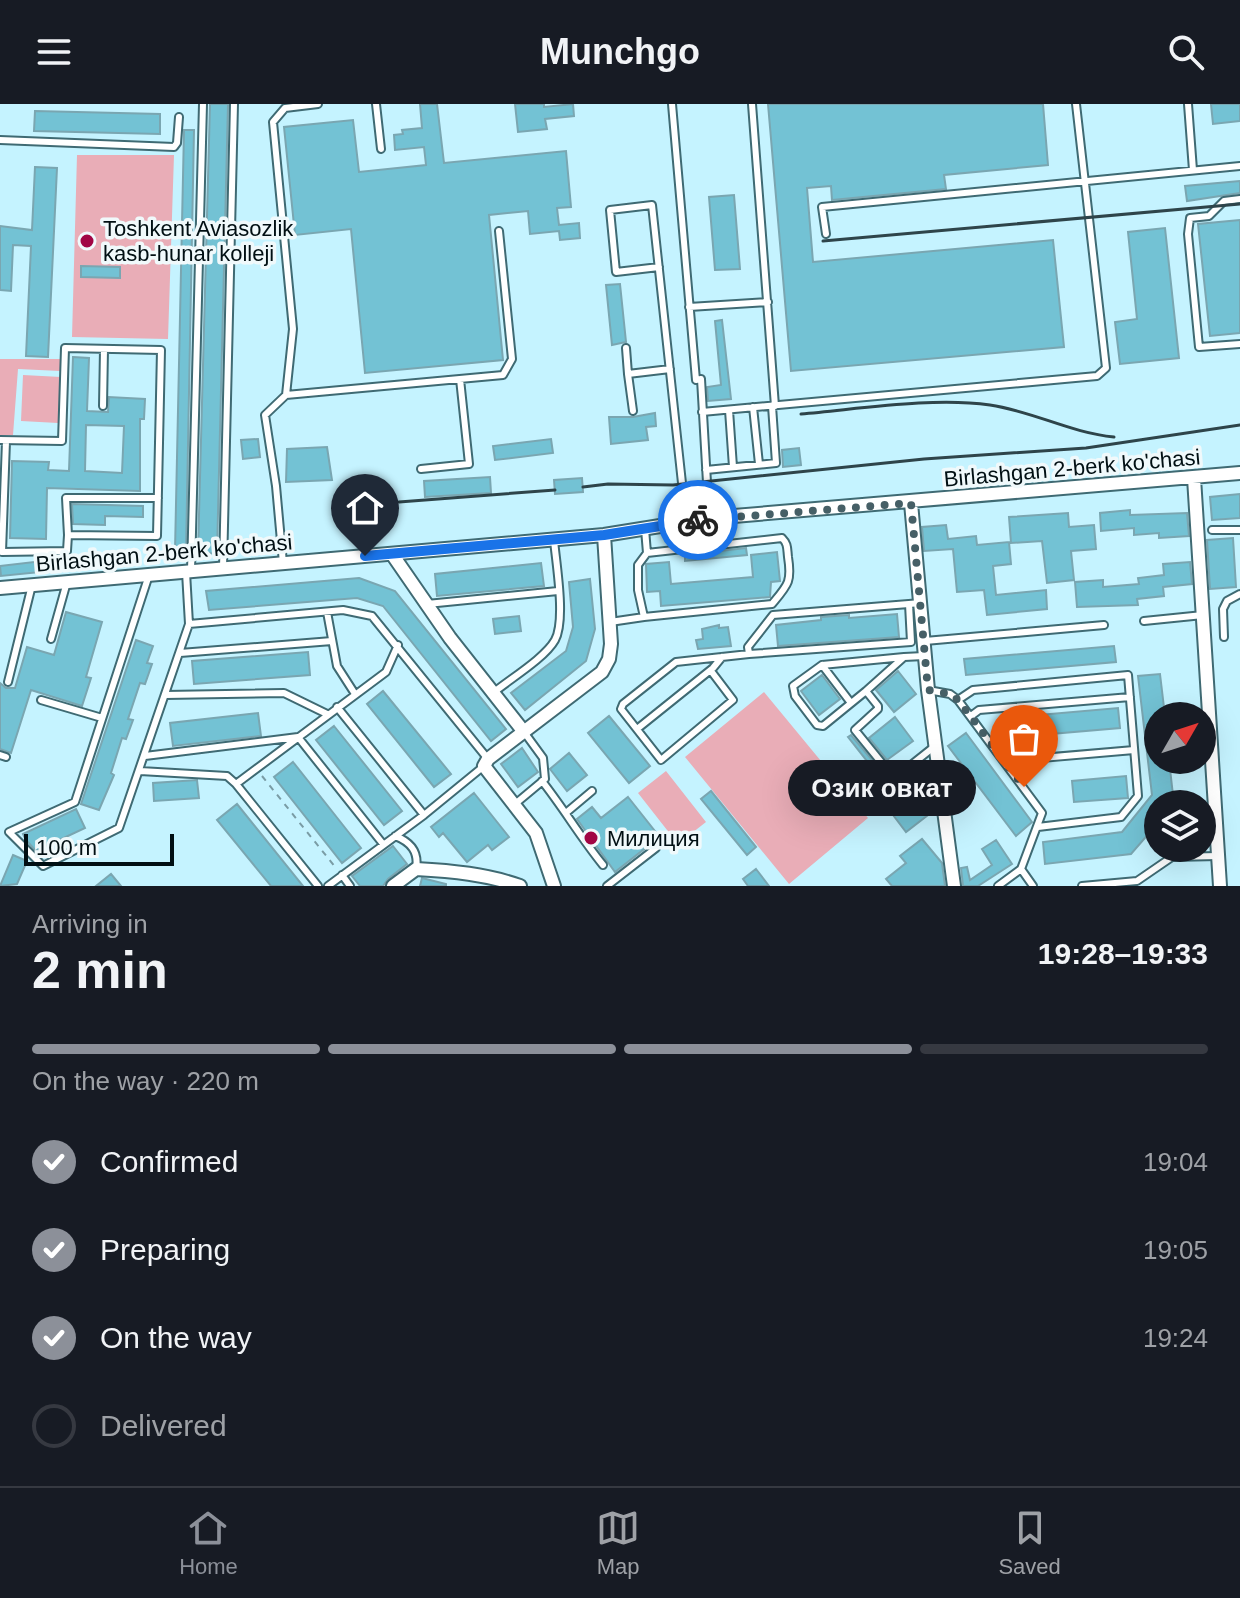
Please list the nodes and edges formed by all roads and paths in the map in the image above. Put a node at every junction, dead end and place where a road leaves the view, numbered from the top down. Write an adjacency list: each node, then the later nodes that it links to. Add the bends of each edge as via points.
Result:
1 (203, 104): 55 (lane)
2 (234, 104): 54 (lane)
3 (318, 104): 27 (lane, via 285,108 273,122 293,329)
4 (376, 104): 11 (lane)
5 (672, 104): 20 (lane)
6 (752, 104): 19 (lane)
7 (1076, 104): 14 (lane)
8 (1188, 104): 13 (lane)
9 (179, 117): 10 (lane, via 174,147)
10 (0, 140)
11 (381, 149)
12 (1240, 166): 13 (lane)
13 (1193, 170): 14 (lane)
14 (1083, 180): 17 (lane, via 822,207); 29 (lane, via 1106,368 1097,376)
15 (1240, 199): 21 (lane, via 1224,201 1209,216 1190,218 1188,234 1199,347)
16 (499, 231): 26 (lane, via 512,359 503,375)
17 (826, 234)
18 (659, 267): 18 (lane, via 652,205 610,210 616,272); 24 (lane)
19 (768, 302): 20 (lane); 29 (lane)
20 (689, 307): 33 (lane)
21 (1240, 344)
22 (626, 348): 25 (lane)
23 (104, 349): 28 (lane); 34 (lane, via 65,348 62,441); 41 (lane, via 161,350)
24 (670, 369): 25 (lane); 44 (lane)
25 (628, 374): 32 (lane)
26 (460, 379): 27 (lane); 37 (lane, via 469,464)
27 (286, 395): 53 (lane, via 265,415)
28 (103, 406)
29 (773, 406): 30 (lane); 35 (lane, via 776,463)
30 (753, 407): 31 (lane); 35 (lane)
31 (729, 410): 33 (lane); 36 (lane)
32 (633, 411)
33 (702, 412): 38 (lane)
34 (3, 440): 48 (lane, via 2,552 67,551)
35 (759, 464): 36 (lane)
36 (733, 467): 38 (lane)
37 (421, 469)
38 (706, 470): 43 (lane)
39 (1240, 473): 40 (street, Birlashgan 2-berk ko'chasi)
40 (1194, 478): 42 (street, Birlashgan 2-berk ko'chasi); 65 (street)
41 (158, 498): 48 (lane, via 157,536); 48 (lane, via 66,498)
42 (911, 503): 43 (street, Birlashgan 2-berk ko'chasi); 63 (street)
43 (710, 518): 44 (street, Birlashgan 2-berk ko'chasi)
44 (684, 523): 45 (street, Birlashgan 2-berk ko'chasi)
45 (645, 529): 49 (street, Birlashgan 2-berk ko'chasi); 51 (lane)
46 (1212, 530): 47 (lane)
47 (1240, 530)
48 (68, 535)
49 (604, 535): 50 (street, Birlashgan 2-berk ko'chasi); 68 (street)
50 (554, 540): 52 (street, Birlashgan 2-berk ko'chasi); 60 (lane)
51 (647, 553): 66 (lane, via 638,565); 66 (lane, via 782,538 791,577 772,604)
52 (392, 554): 53 (street, Birlashgan 2-berk ko'chasi); 62 (street)
53 (283, 563): 54 (street, Birlashgan 2-berk ko'chasi)
54 (223, 568): 55 (street, Birlashgan 2-berk ko'chasi)
55 (189, 571): 56 (street, Birlashgan 2-berk ko'chasi); 69 (lane)
56 (149, 575): 57 (street, Birlashgan 2-berk ko'chasi); 96 (lane)
57 (67, 582): 58 (street, Birlashgan 2-berk ko'chasi); 72 (lane)
58 (32, 585): 59 (street, Birlashgan 2-berk ko'chasi); 83 (lane)
59 (0, 588)
60 (558, 591): 62 (lane); 86 (lane, via 556,638)
61 (1240, 594): 71 (lane, via 1223,609)
62 (427, 604): 86 (street)
63 (915, 604): 74 (street); 77 (lane, via 773,615 748,647); 77 (lane, via 911,642)
64 (327, 612): 69 (lane); 73 (lane); 75 (lane, via 372,616)
65 (1203, 615): 67 (lane); 119 (street)
66 (644, 617): 68 (lane)
67 (1144, 621)
68 (610, 622): 98 (street, via 609,659 602,672)
69 (189, 624): 76 (lane)
70 (1104, 625): 74 (lane)
71 (1224, 637)
72 (51, 639)
73 (332, 641): 76 (lane); 87 (lane, via 337,666)
74 (924, 641): 78 (street)
75 (398, 645): 87 (lane, via 386,672); 104 (lane)
76 (180, 653): 88 (lane)
77 (749, 654): 79 (lane)
78 (925, 656): 80 (lane); 84 (street)
79 (722, 657): 82 (lane); 97 (lane, via 676,662 623,704 621,709)
80 (904, 657): 81 (lane); 85 (lane)
81 (822, 665): 92 (lane); 92 (lane, via 793,686 817,725 823,726)
82 (711, 671): 97 (lane); 97 (lane, via 733,700 661,760)
83 (8, 682)
84 (928, 690): 91 (lane); 100 (street)
85 (866, 691): 92 (lane); 105 (lane, via 878,709 855,730)
86 (493, 693): 98 (street)
87 (355, 694): 93 (lane)
88 (165, 695): 94 (lane, via 284,693); 102 (lane)
89 (1130, 697): 91 (lane, via 1128,675 973,690); 95 (lane, via 979,710); 101 (lane)
90 (41, 700): 96 (lane)
91 (958, 700): 95 (lane)
92 (851, 703)
93 (337, 707): 94 (lane); 114 (lane)
94 (327, 714): 99 (lane)
95 (971, 716): 103 (lane)
96 (102, 718): 107 (lane, via 75,802 9,832 43,866 119,828)
97 (637, 729)
98 (524, 732): 104 (street); 108 (lane, via 543,758)
99 (298, 737): 102 (lane); 106 (lane); 117 (lane)
100 (935, 746): 111 (lane); 132 (street)
101 (1134, 750): 103 (lane); 115 (lane, via 1138,796 1121,817)
102 (145, 756): 107 (lane)
103 (1006, 761): 115 (lane, via 1042,813)
104 (486, 762): 112 (street); 114 (lane)
105 (885, 767)
106 (256, 769): 109 (lane); 123 (path)
107 (140, 771): 109 (lane, via 227,776)
108 (542, 781): 112 (lane); 113 (lane)
109 (236, 784): 125 (lane)
110 (592, 791): 113 (lane)
111 (876, 793)
112 (514, 805): 130 (street, via 536,833)
113 (567, 812): 120 (lane)
114 (424, 815): 116 (lane)
115 (1038, 827): 122 (lane)
116 (395, 836): 117 (lane); 121 (lane, via 414,850)
117 (383, 844): 123 (lane)
118 (656, 848): 131 (lane)
119 (1218, 856): 124 (lane, via 1172,857); 136 (street)
120 (603, 865)
121 (416, 869): 128 (street); 129 (street, via 482,875)
122 (1021, 869): 133 (lane); 134 (lane)
123 (342, 875): 126 (lane); 127 (lane)
124 (1138, 883): 135 (lane)
125 (318, 886)
126 (328, 886)
127 (350, 886)
128 (393, 886)
129 (520, 886)
130 (554, 886)
131 (607, 886)
132 (954, 886)
133 (998, 886)
134 (1033, 886)
135 (1082, 886)
136 (1220, 886)

